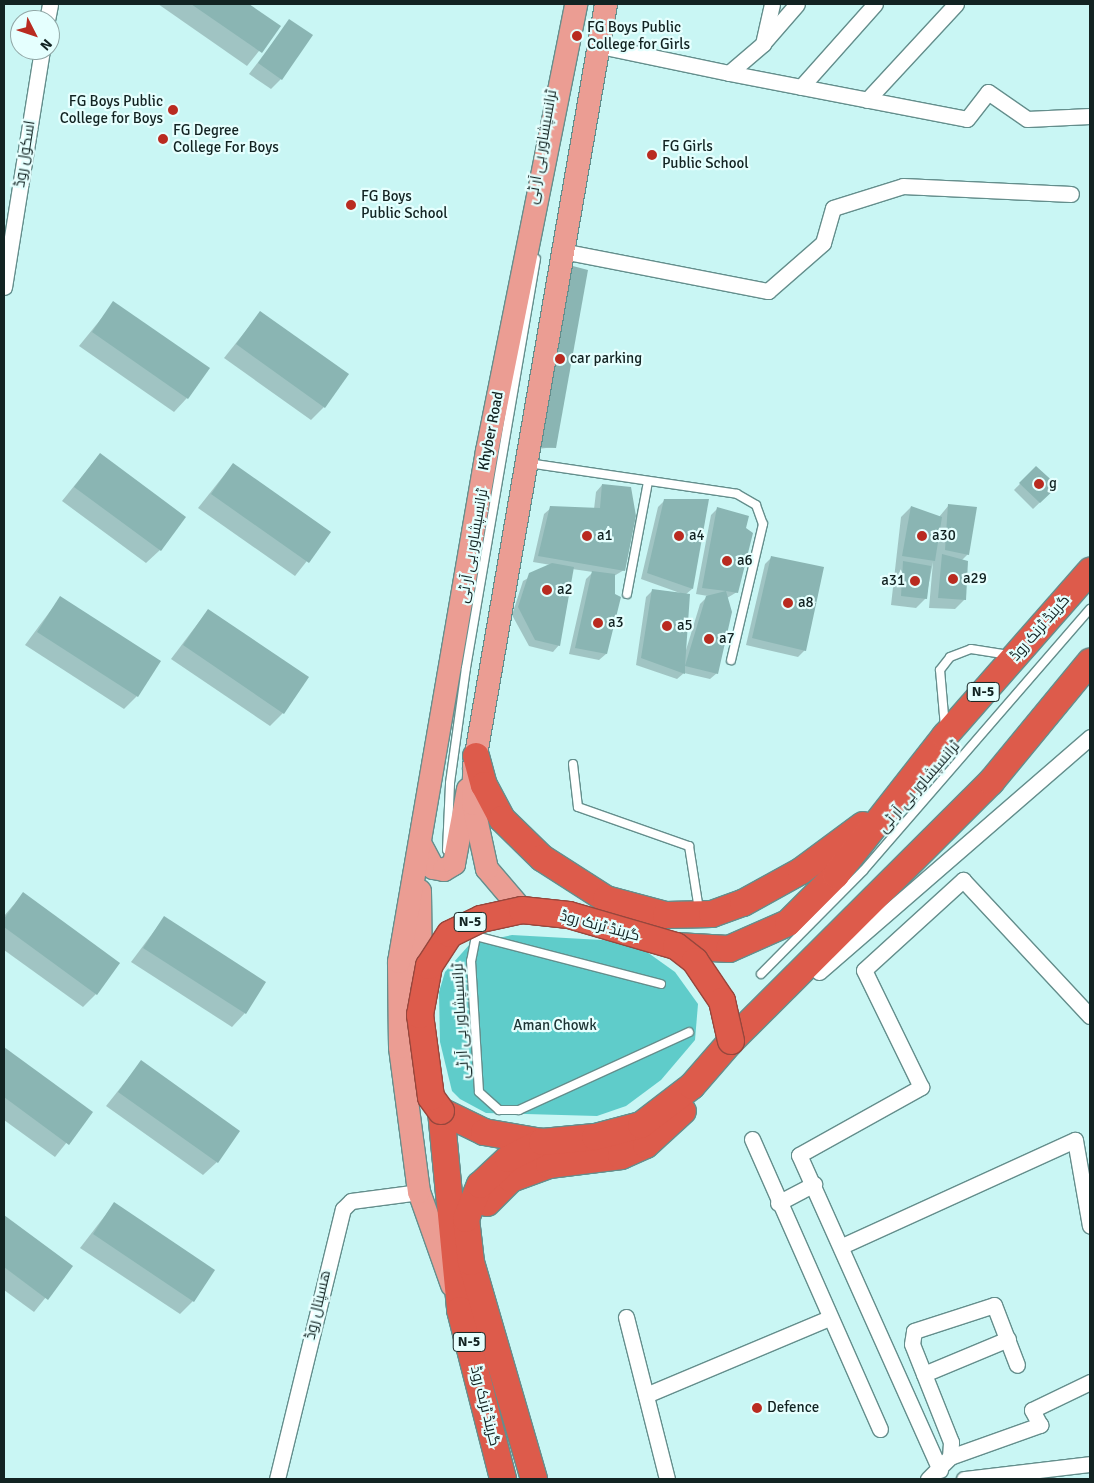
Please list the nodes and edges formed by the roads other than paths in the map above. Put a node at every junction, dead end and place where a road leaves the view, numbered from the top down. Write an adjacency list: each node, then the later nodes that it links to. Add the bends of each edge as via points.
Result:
1 (576, 4): 32 (main road, Khyber Road, via 487,451)
2 (583, 4): 33 (lane, ٹرانسپشاور بی آر ٹی, via 456,735)
3 (606, 4): 9 (main road)
4 (772, 4): 8 (street)
5 (797, 4): 8 (street)
6 (875, 4): 12 (street)
7 (956, 4): 13 (street)
8 (762, 44): 11 (street)
9 (600, 46): 11 (street); 16 (main road)
10 (40, 60): 17 (street, اسکول روڈ)
11 (728, 73): 12 (street)
12 (801, 87): 13 (street)
13 (867, 100): 14 (street, via 967,119 988,92 1027,119)
14 (1090, 116)
15 (1071, 194): 16 (street, via 903,186 833,208 823,243 768,291)
16 (562, 251): 18 (main road)
17 (4, 287)
18 (524, 463): 19 (lane); 28 (main road)
19 (648, 482): 21 (lane); 24 (lane, via 736,494 756,505 763,524)
20 (1090, 571): 23 (highway, گرینڈ ٹرنک روڈ / N-5)
21 (627, 594)
22 (1090, 609): 38 (lane, ٹرانسپشاور بی آر ٹی, via 863,871)
23 (1015, 656): 26 (highway, گرینڈ ٹرنک روڈ / N-5); 26 (lane, via 971,649 950,657 940,670)
24 (731, 660)
25 (1090, 662): 30 (highway, گرینڈ ٹرنک روڈ / N-5)
26 (945, 736): 31 (highway, گرینڈ ٹرنک روڈ / N-5)
27 (1090, 738): 37 (street)
28 (475, 761): 32 (main road, via 460,813 454,864 444,870 433,868); 34 (main road, via 473,804 487,869); 35 (highway, via 502,818 542,858 575,881 627,906 666,915)
29 (573, 764): 35 (lane, via 578,807 689,846)
30 (990, 782): 37 (highway, via 963,819); 43 (highway, گرینڈ ٹرنک روڈ / N-5)
31 (879, 815): 35 (highway, via 801,871 743,903); 36 (highway, گرینڈ ٹرنک روڈ / N-5, via 836,874 773,932 728,949)
32 (419, 853): 40 (main road, bridge, via 423,925); 48 (main road, via 399,962 400,1047)
33 (447, 858)
34 (522, 910): 36 (highway, گرینڈ ٹرنک روڈ / N-5, bridge, via 569,915); 40 (highway, گرینڈ ٹرنک روڈ / N-5, bridge, via 460,925 444,941 429,966)
35 (700, 914)
36 (676, 946): 43 (highway, bridge, via 695,961 722,1001)
37 (819, 972): 53 (highway, via 646,1146 621,1156 549,1165 511,1179 480,1212)
38 (761, 974)
39 (661, 984): 42 (lane, ٹرانسپشاور بی آر ٹی, via 476,936 471,961 479,1092 499,1110 519,1110)
40 (420, 1015): 44 (highway, گرینڈ ٹرنک روڈ / N-5, bridge, via 431,1097)
41 (1090, 1016): 47 (street, via 963,880 864,970 921,1086 799,1155)
42 (689, 1032)
43 (730, 1041): 46 (highway, گرینڈ ٹرنک روڈ / N-5, via 692,1086 641,1125 595,1137)
44 (441, 1111): 46 (highway, via 484,1132); 54 (highway, گرینڈ ٹرنک روڈ / N-5)
45 (752, 1139): 49 (street)
46 (542, 1142): 53 (highway, گرینڈ ٹرنک روڈ / N-5, via 508,1159 480,1185 466,1220)
47 (814, 1184): 49 (street); 52 (street)
48 (419, 1192): 54 (main road); 66 (street, ھسپتال روڈ, via 356,1200 342,1209)
49 (778, 1203): 56 (street)
50 (1089, 1204): 51 (street); 52 (street, via 1075,1140)
51 (1090, 1226)
52 (842, 1246): 65 (street)
53 (471, 1262): 68 (highway, گرینڈ ٹرنک روڈ / N-5)
54 (460, 1310): 67 (highway, گرینڈ ٹرنک روڈ / N-5)
55 (626, 1317): 61 (street)
56 (829, 1318): 61 (street); 62 (street)
57 (1008, 1339): 58 (street); 59 (street); 59 (street, via 997,1309 989,1304 914,1331 912,1344)
58 (1018, 1365)
59 (924, 1374): 63 (street, via 951,1442)
60 (1090, 1382): 63 (street, via 1032,1410 1040,1425)
61 (646, 1394): 69 (street)
62 (880, 1429)
63 (950, 1457): 65 (street)
64 (1090, 1464): 70 (street)
65 (934, 1475)
66 (276, 1479)
67 (503, 1479)
68 (534, 1479)
69 (667, 1479)
70 (964, 1479)

